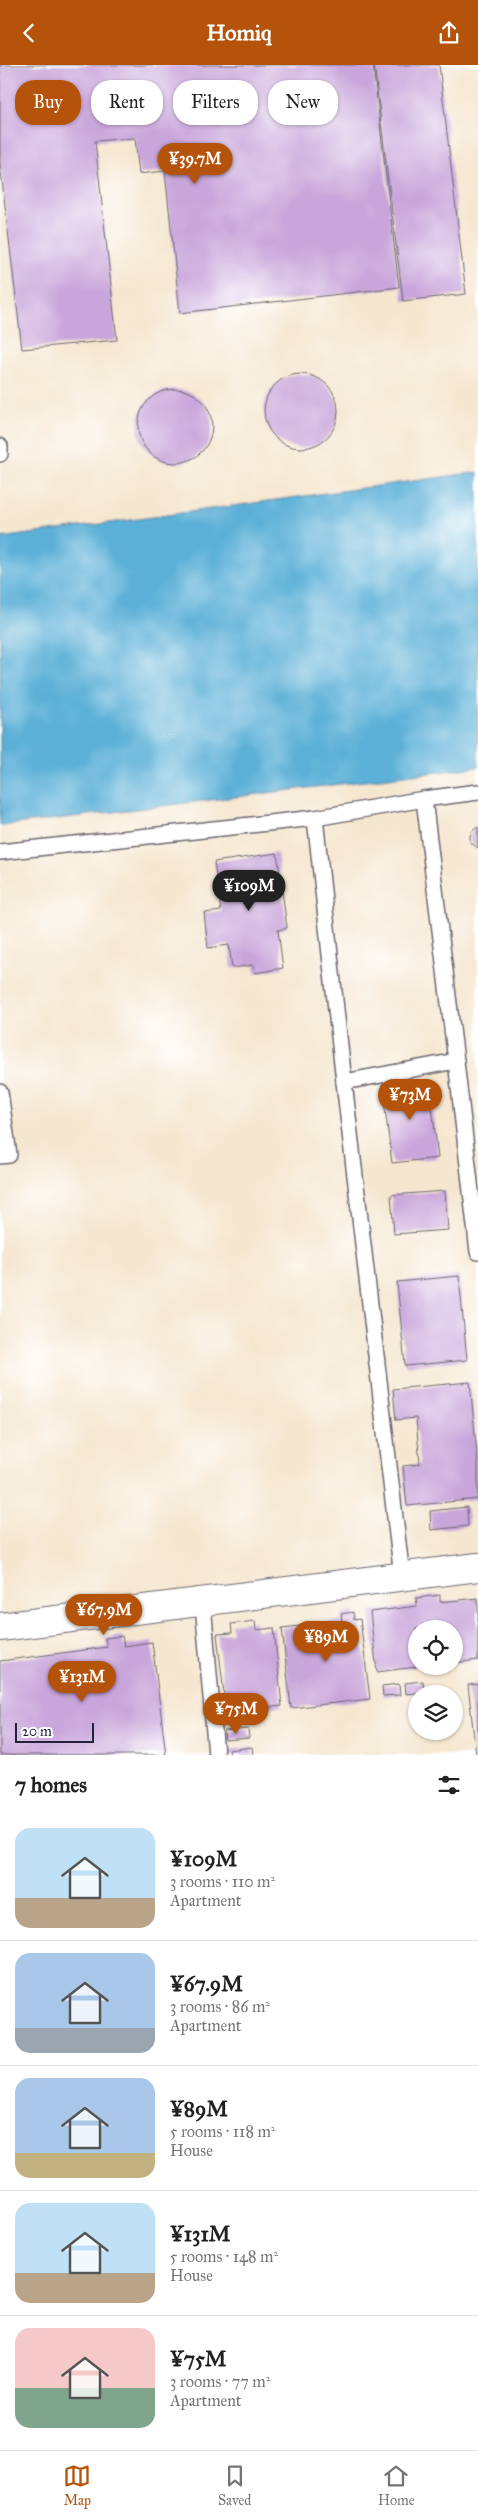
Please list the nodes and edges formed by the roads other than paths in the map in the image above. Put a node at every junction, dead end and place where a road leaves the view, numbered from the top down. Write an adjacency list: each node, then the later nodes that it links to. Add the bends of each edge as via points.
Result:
1 (0, 447): 2 (lane)
2 (0, 454)
3 (478, 792): 4 (lane)
4 (424, 799): 5 (lane); 7 (lane)
5 (315, 818): 6 (lane); 8 (lane)
6 (0, 852)
7 (456, 1061): 8 (lane); 11 (lane)
8 (344, 1083): 13 (lane)
9 (0, 1092): 10 (lane, via 9,1155)
10 (0, 1156)
11 (478, 1252)
12 (478, 1567): 13 (street)
13 (402, 1577): 14 (street)
14 (203, 1603): 15 (street); 16 (lane)
15 (0, 1627)
16 (216, 1755)

